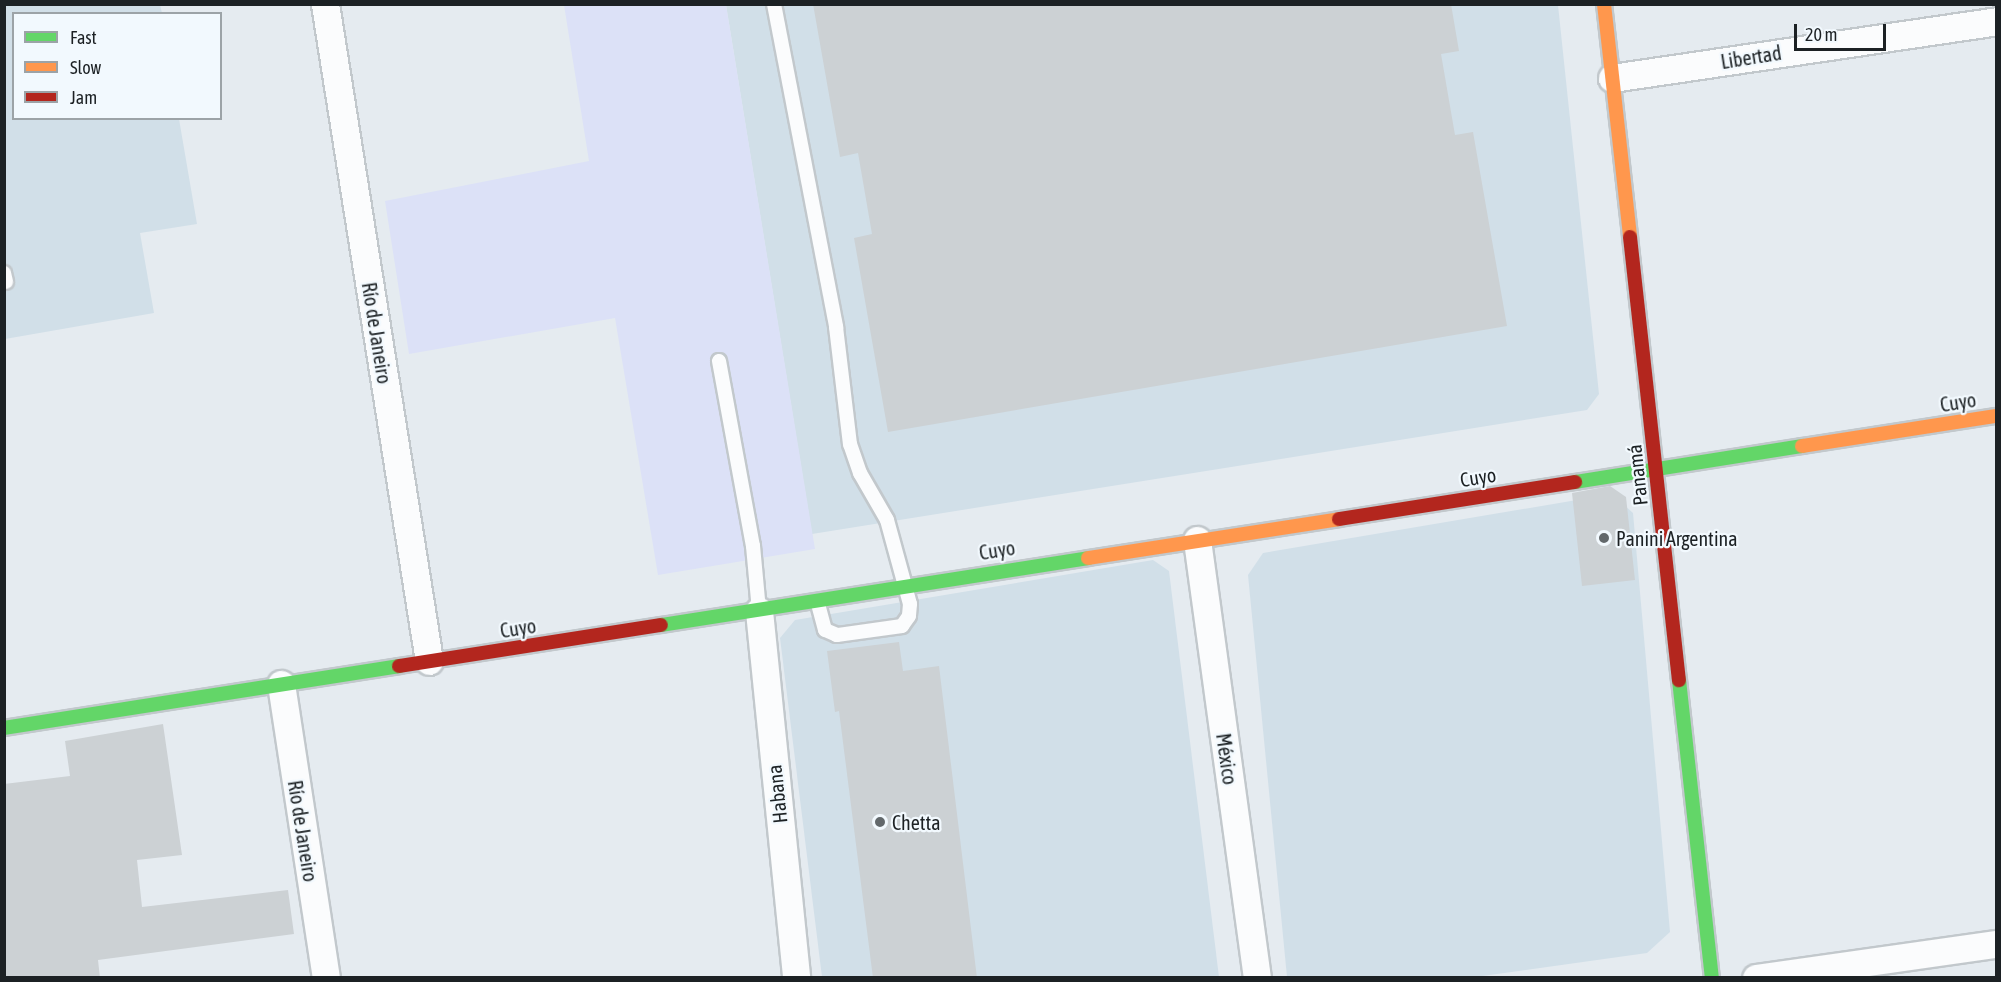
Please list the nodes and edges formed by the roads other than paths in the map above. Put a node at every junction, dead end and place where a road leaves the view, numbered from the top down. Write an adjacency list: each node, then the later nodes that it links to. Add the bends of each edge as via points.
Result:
1 (325, 4): 13 (street, Río de Janeiro)
2 (774, 4): 10 (lane, via 836,327 850,444 860,473 887,520)
3 (1604, 4): 5 (street, Panamá)
4 (1996, 21): 5 (street, Libertad)
5 (1612, 78): 8 (street, Panamá)
6 (719, 361): 12 (lane, via 753,546)
7 (1996, 416): 8 (street, Cuyo)
8 (1656, 469): 9 (street, Cuyo); 20 (street, Panamá)
9 (1197, 540): 10 (street, Cuyo); 19 (street, México)
10 (904, 584): 11 (street, Cuyo); 11 (lane, via 909,616 902,626 837,635 825,630)
11 (817, 600): 12 (street, Cuyo)
12 (759, 611): 13 (street, Cuyo); 18 (street, Habana)
13 (429, 661): 14 (street, Cuyo)
14 (281, 684): 15 (street, Cuyo); 17 (street, Río de Janeiro)
15 (4, 728)
16 (1996, 944): 21 (street)
17 (326, 978)
18 (796, 978)
19 (1257, 978)
20 (1712, 978)
21 (1756, 978)

